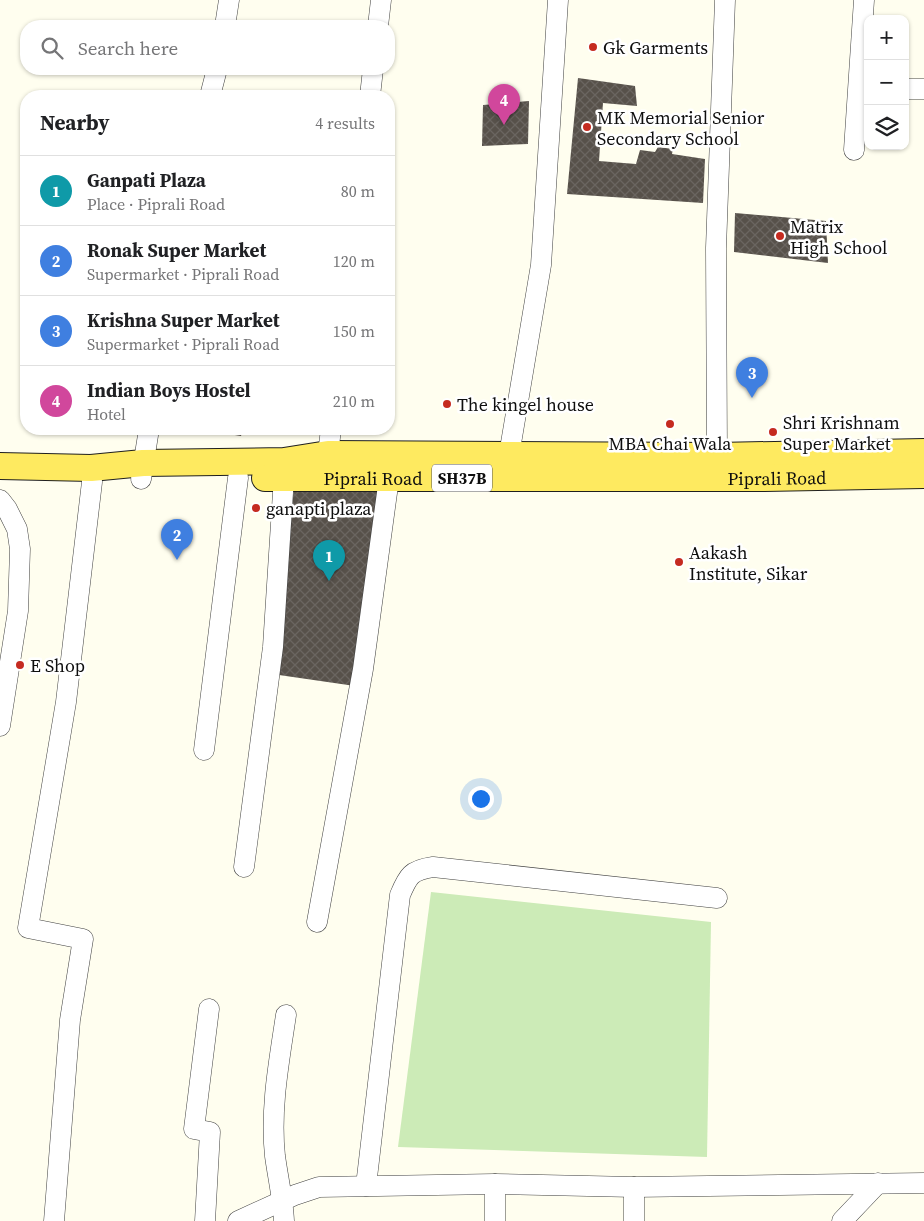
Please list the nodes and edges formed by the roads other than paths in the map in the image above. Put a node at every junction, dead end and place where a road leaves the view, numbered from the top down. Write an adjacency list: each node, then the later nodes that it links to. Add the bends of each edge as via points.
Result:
1 (230, 0): 6 (street)
2 (381, 0): 7 (street)
3 (558, 0): 19 (street, via 541,264)
4 (725, 0): 20 (street, via 716,248)
5 (864, 0): 10 (street)
6 (226, 20)
7 (379, 20)
8 (215, 75): 12 (street)
9 (372, 75): 13 (street)
10 (863, 88): 15 (street)
11 (909, 89): 14 (street)
12 (212, 90)
13 (371, 90)
14 (924, 90)
15 (854, 150)
16 (148, 435): 22 (street)
17 (330, 441): 19 (main road); 22 (main road, via 284,461)
18 (924, 452): 20 (main road)
19 (509, 455): 20 (main road)
20 (717, 456)
21 (0, 466): 23 (main road)
22 (142, 471): 23 (main road); 26 (main road, Piprali Road / SH37B)
23 (92, 475): 28 (main road); 43 (street, via 66,702 28,928 82,939 70,1020)
24 (924, 475): 27 (main road, Piprali Road / SH37B)
25 (284, 477): 26 (main road, Piprali Road / SH37B); 27 (main road, Piprali Road / SH37B); 32 (street, via 273,647)
26 (238, 478): 31 (street)
27 (389, 478): 34 (street, via 363,669)
28 (0, 483)
29 (0, 500): 30 (street, via 17,529 20,549 18,611)
30 (0, 726)
31 (204, 750)
32 (244, 867)
33 (717, 898): 40 (street, via 433,867 418,869 407,878 400,895)
34 (317, 922)
35 (210, 1009): 44 (street, via 194,1129 210,1132)
36 (286, 1015): 42 (street, via 274,1098 275,1156)
37 (924, 1183): 39 (street)
38 (495, 1184): 40 (street); 41 (street); 47 (street)
39 (878, 1184): 41 (street); 49 (street)
40 (366, 1186): 42 (street, via 319,1187)
41 (634, 1187): 48 (street)
42 (283, 1201): 45 (street); 46 (street)
43 (54, 1221)
44 (205, 1221)
45 (238, 1221)
46 (284, 1221)
47 (495, 1221)
48 (634, 1221)
49 (842, 1221)

